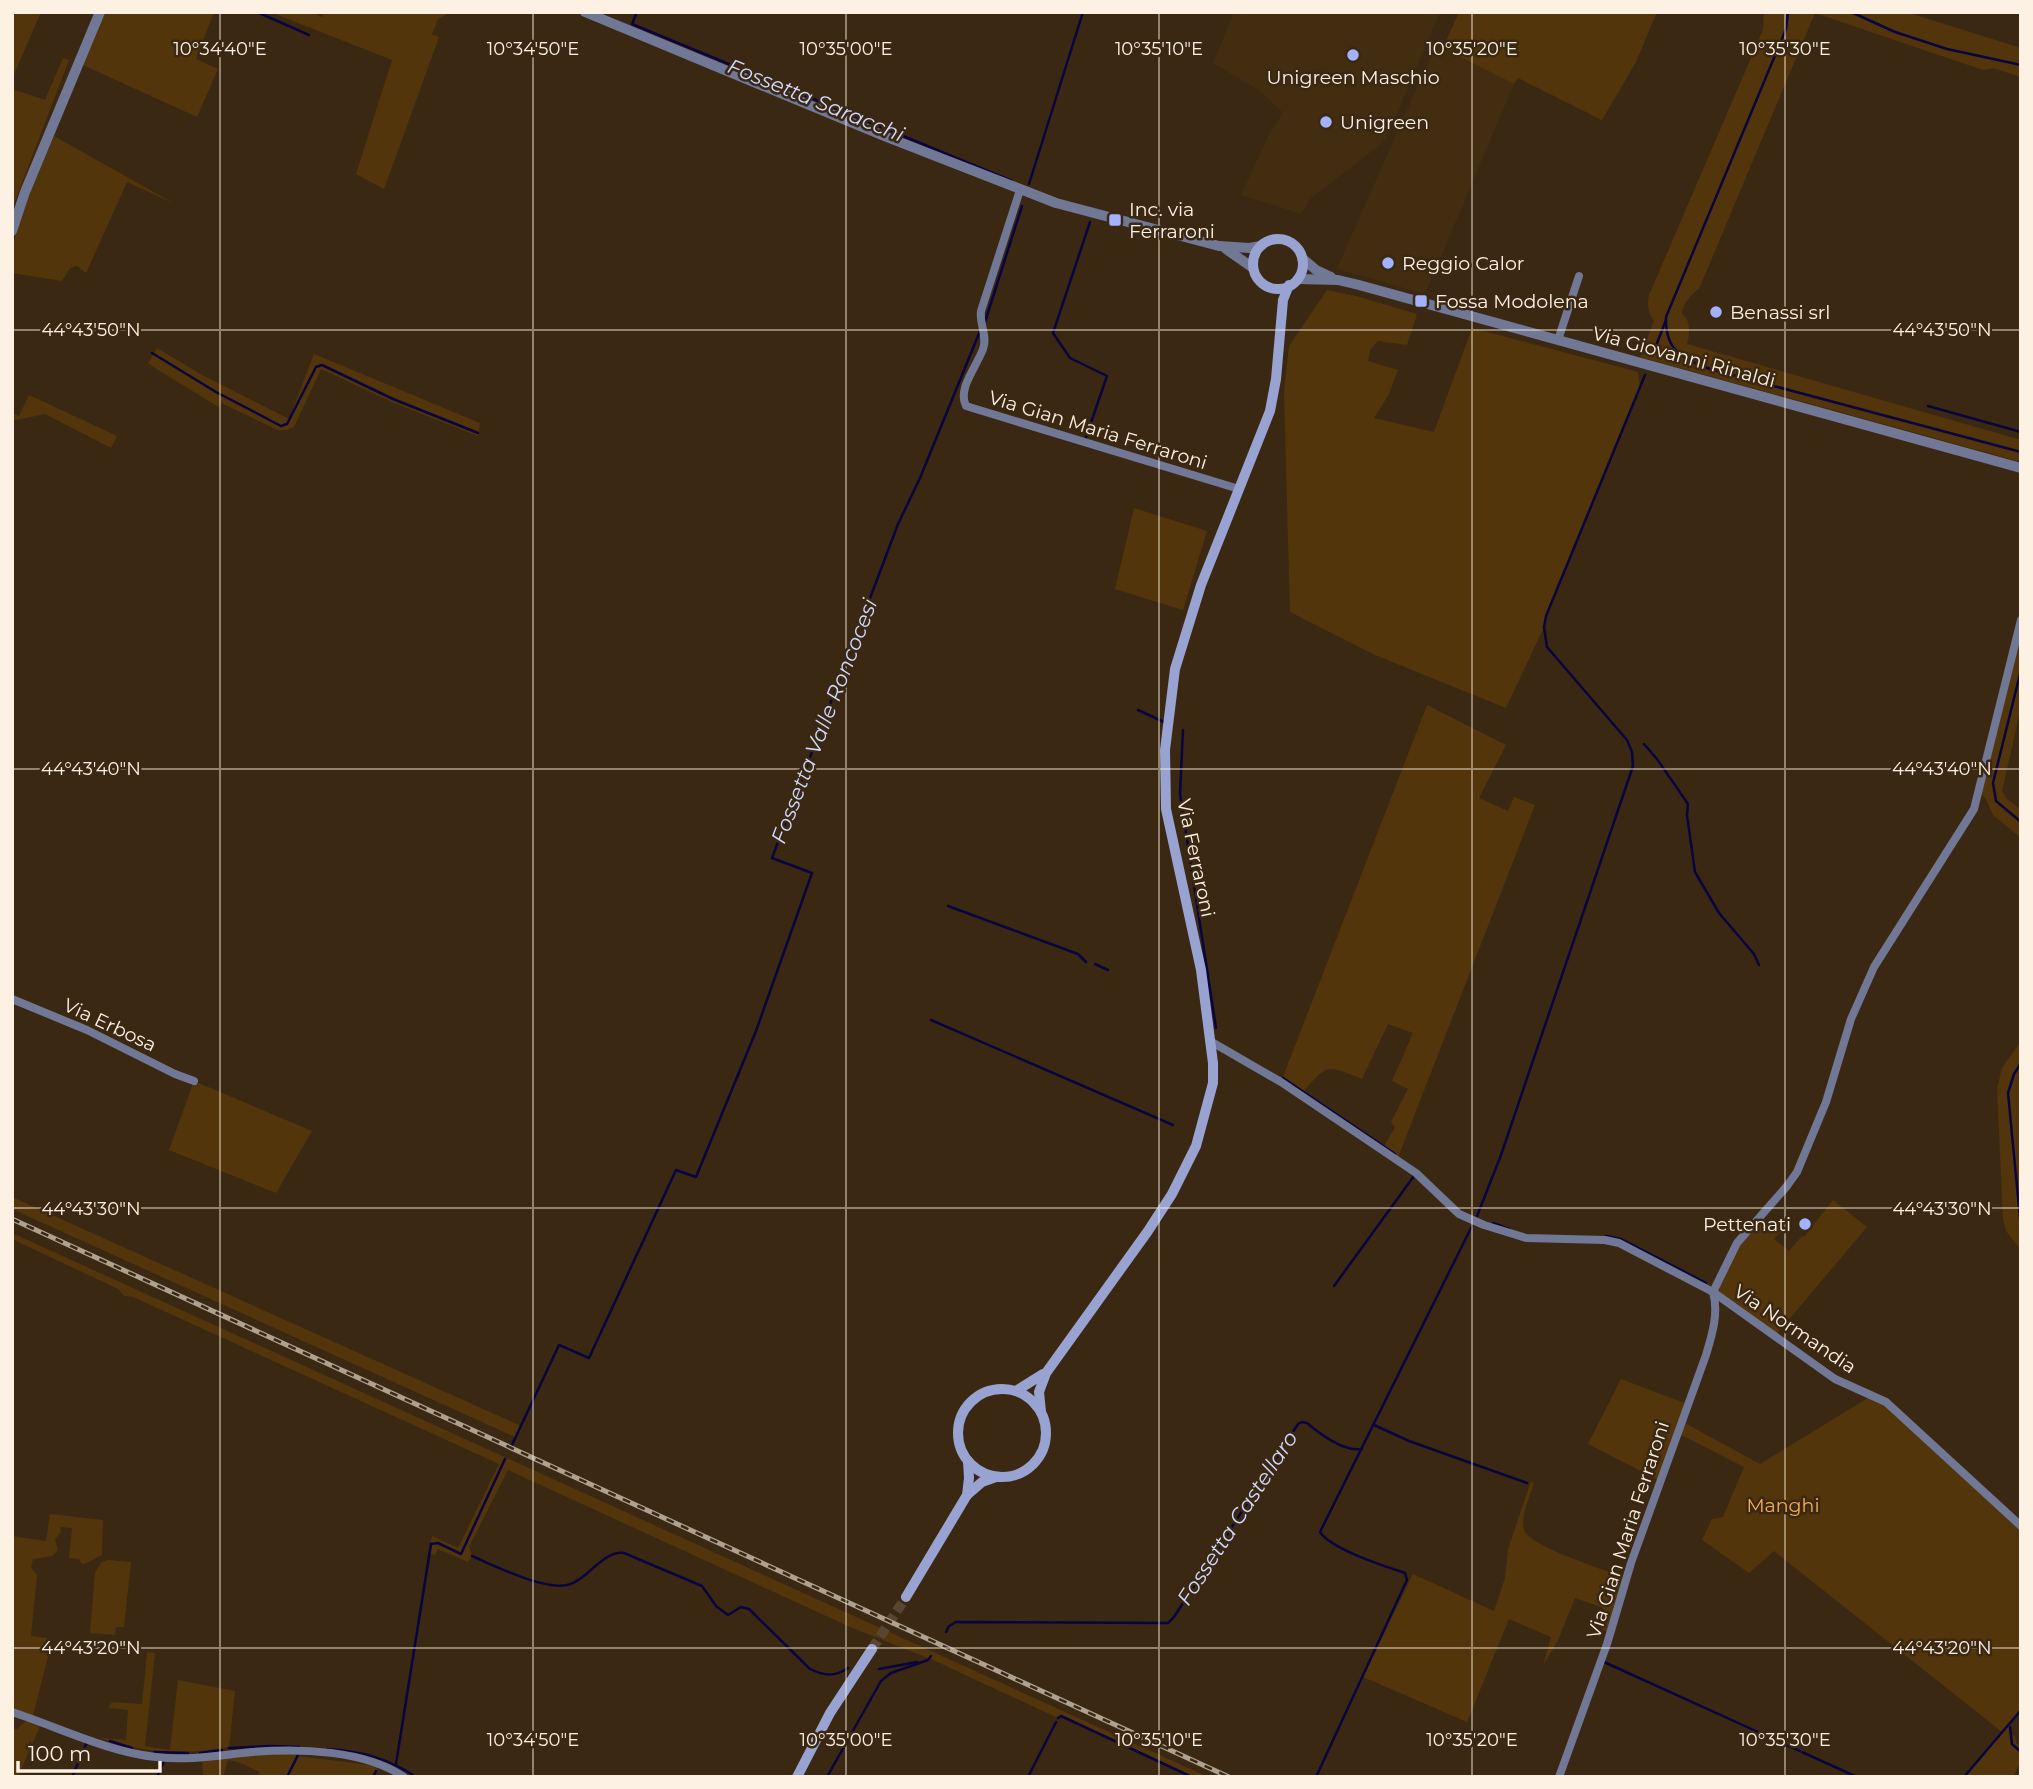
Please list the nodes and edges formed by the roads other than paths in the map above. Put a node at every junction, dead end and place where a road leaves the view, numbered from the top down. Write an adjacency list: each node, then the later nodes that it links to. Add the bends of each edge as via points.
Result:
1 (100, 12): 4 (street)
2 (585, 12): 3 (street)
3 (1020, 190): 5 (street); 16 (street, Via Gian Maria Ferraroni, via 980,317 983,350 964,391 968,408)
4 (12, 231)
5 (1219, 246): 6 (street); 8 (street)
6 (1261, 246): 7 (main road, via 1270,240 1284,240 1298,248); 8 (main road)
7 (1302, 258): 10 (street, Via Giovanni Rinaldi); 11 (main road)
8 (1254, 268): 12 (main road)
9 (1579, 276): 14 (street)
10 (1338, 280): 11 (street, Via Giovanni Rinaldi); 14 (street, Via Giovanni Rinaldi)
11 (1294, 282): 12 (main road, via 1276,289); 13 (main road, Via Ferraroni, via 1283,300)
12 (1265, 285): 13 (main road, Via Ferraroni)
13 (1280, 320): 16 (main road, Via Ferraroni, via 1270,411)
14 (1558, 340): 15 (street, Via Giovanni Rinaldi)
15 (2021, 468)
16 (1239, 489): 19 (main road, Via Ferraroni, via 1201,585 1175,669 1164,772 1166,809 1194,931)
17 (2021, 620): 21 (street, Via Gian Maria Ferraroni, via 1974,809 1872,973 1797,1172 1737,1243)
18 (12, 999): 20 (street, Via Erbosa)
19 (1210, 1041): 21 (street, via 1416,1173 1455,1211 1535,1239 1615,1241); 22 (main road, Via Ferraroni, via 1213,1083 1196,1146 1148,1231)
20 (194, 1081)
21 (1713, 1292): 28 (street, Via Normandia, via 1835,1379 1886,1402); 34 (street, Via Gian Maria Ferraroni, via 1714,1325 1706,1355)
22 (1046, 1373): 23 (main road, Via Ferraroni); 24 (main road, Via Ferraroni, via 1039,1392)
23 (1016, 1391): 24 (main road); 25 (main road, via 992,1390 966,1408 958,1439)
24 (1041, 1412): 26 (main road, via 1046,1435 1038,1458 1020,1473)
25 (968, 1461): 26 (main road); 27 (main road)
26 (996, 1477): 27 (main road)
27 (967, 1495): 29 (main road)
28 (2021, 1526)
29 (906, 1597)
30 (872, 1649): 33 (main road, via 830,1713)
31 (12, 1712): 32 (street, via 135,1755 178,1759 263,1751 314,1753 370,1760)
32 (404, 1777)
33 (797, 1777)
34 (1559, 1777)

